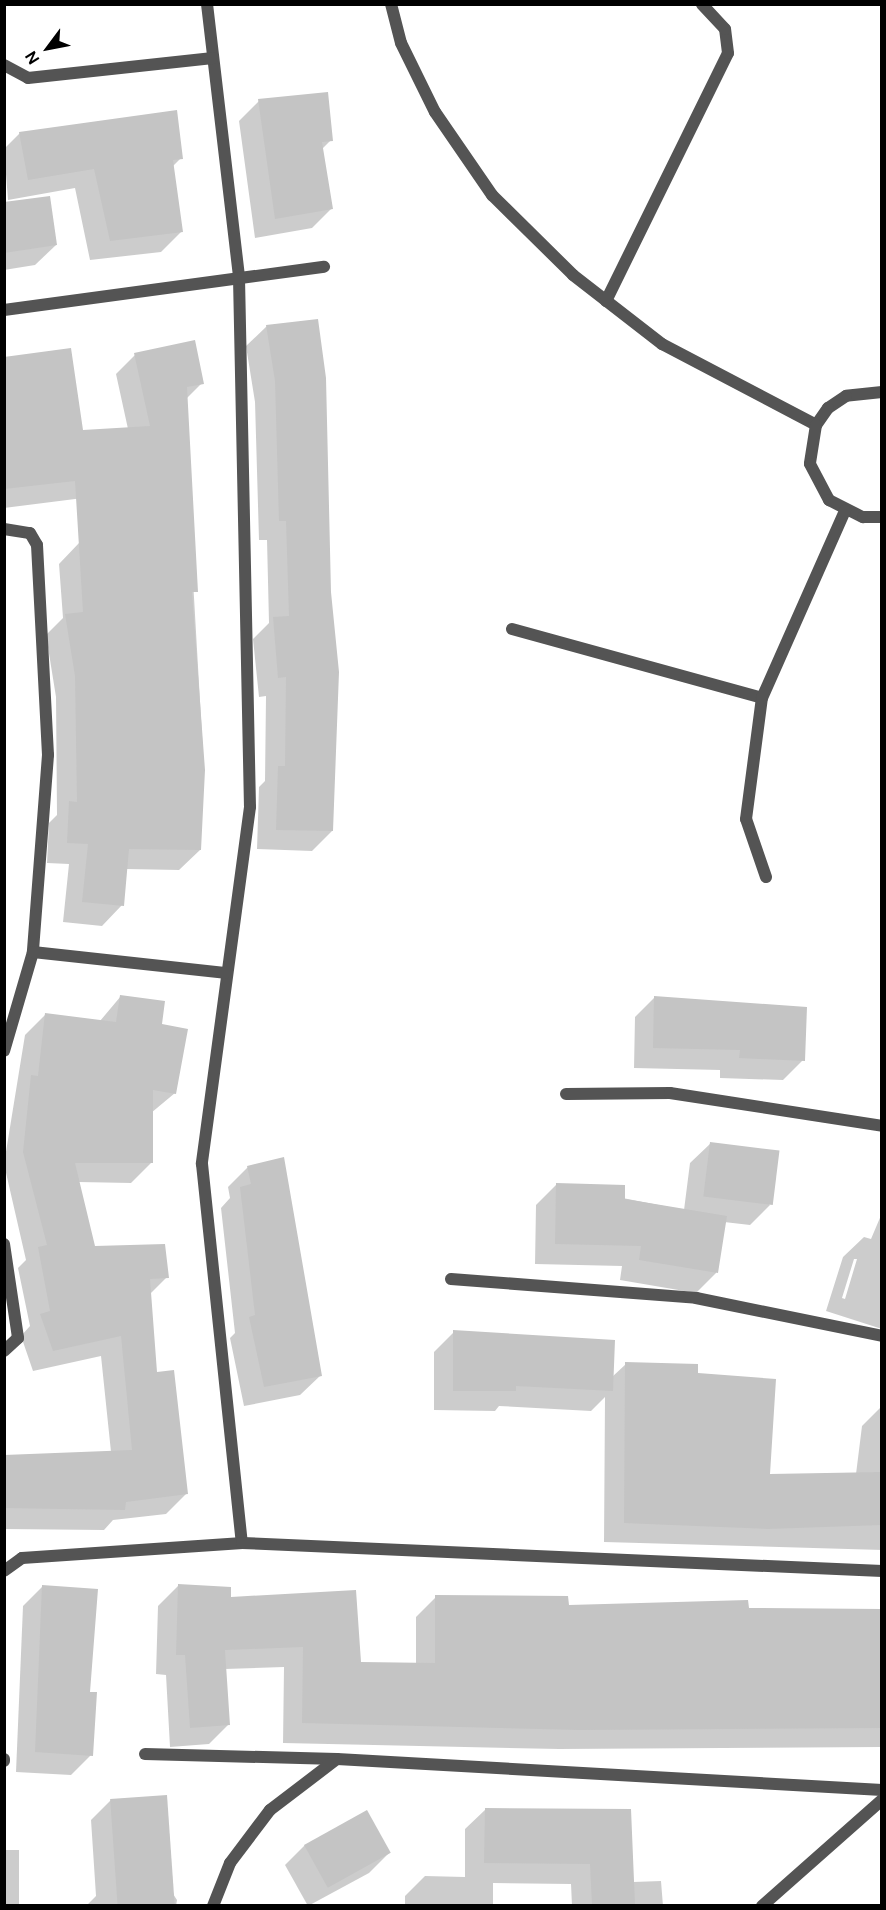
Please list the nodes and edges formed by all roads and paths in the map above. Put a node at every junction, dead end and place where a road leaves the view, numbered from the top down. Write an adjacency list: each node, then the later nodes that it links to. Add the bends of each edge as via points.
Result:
1 (207, 4): 4 (street)
2 (391, 4): 8 (street, via 400,43 435,112 492,195)
3 (702, 4): 8 (street, via 725,28 728,53)
4 (213, 58): 5 (street, via 27,78); 7 (street)
5 (4, 65)
6 (324, 267): 7 (street)
7 (239, 278): 9 (street); 19 (street, via 250,807)
8 (606, 301): 11 (street, via 662,344)
9 (4, 309)
10 (882, 392): 11 (street, via 846,396)
11 (816, 424): 12 (street, via 810,464 829,500)
12 (845, 511): 13 (street); 16 (street)
13 (882, 517)
14 (4, 529): 18 (street, via 30,533 37,545 48,755)
15 (512, 629): 16 (street)
16 (762, 698): 17 (street, via 746,819)
17 (766, 877)
18 (33, 952): 19 (street); 20 (street)
19 (225, 973): 27 (street, via 202,1164)
20 (4, 1051)
21 (566, 1094): 22 (street, via 670,1093)
22 (882, 1126)
23 (4, 1244): 26 (street, via 18,1338)
24 (451, 1279): 25 (street, via 696,1298)
25 (882, 1336)
26 (4, 1351)
27 (242, 1543): 28 (street, via 22,1558); 29 (street)
28 (4, 1571)
29 (882, 1571)
30 (145, 1754): 31 (street)
31 (337, 1759): 32 (street); 34 (street, via 270,1810 230,1863)
32 (882, 1791)
33 (882, 1800): 35 (street)
34 (213, 1905)
35 (762, 1905)

